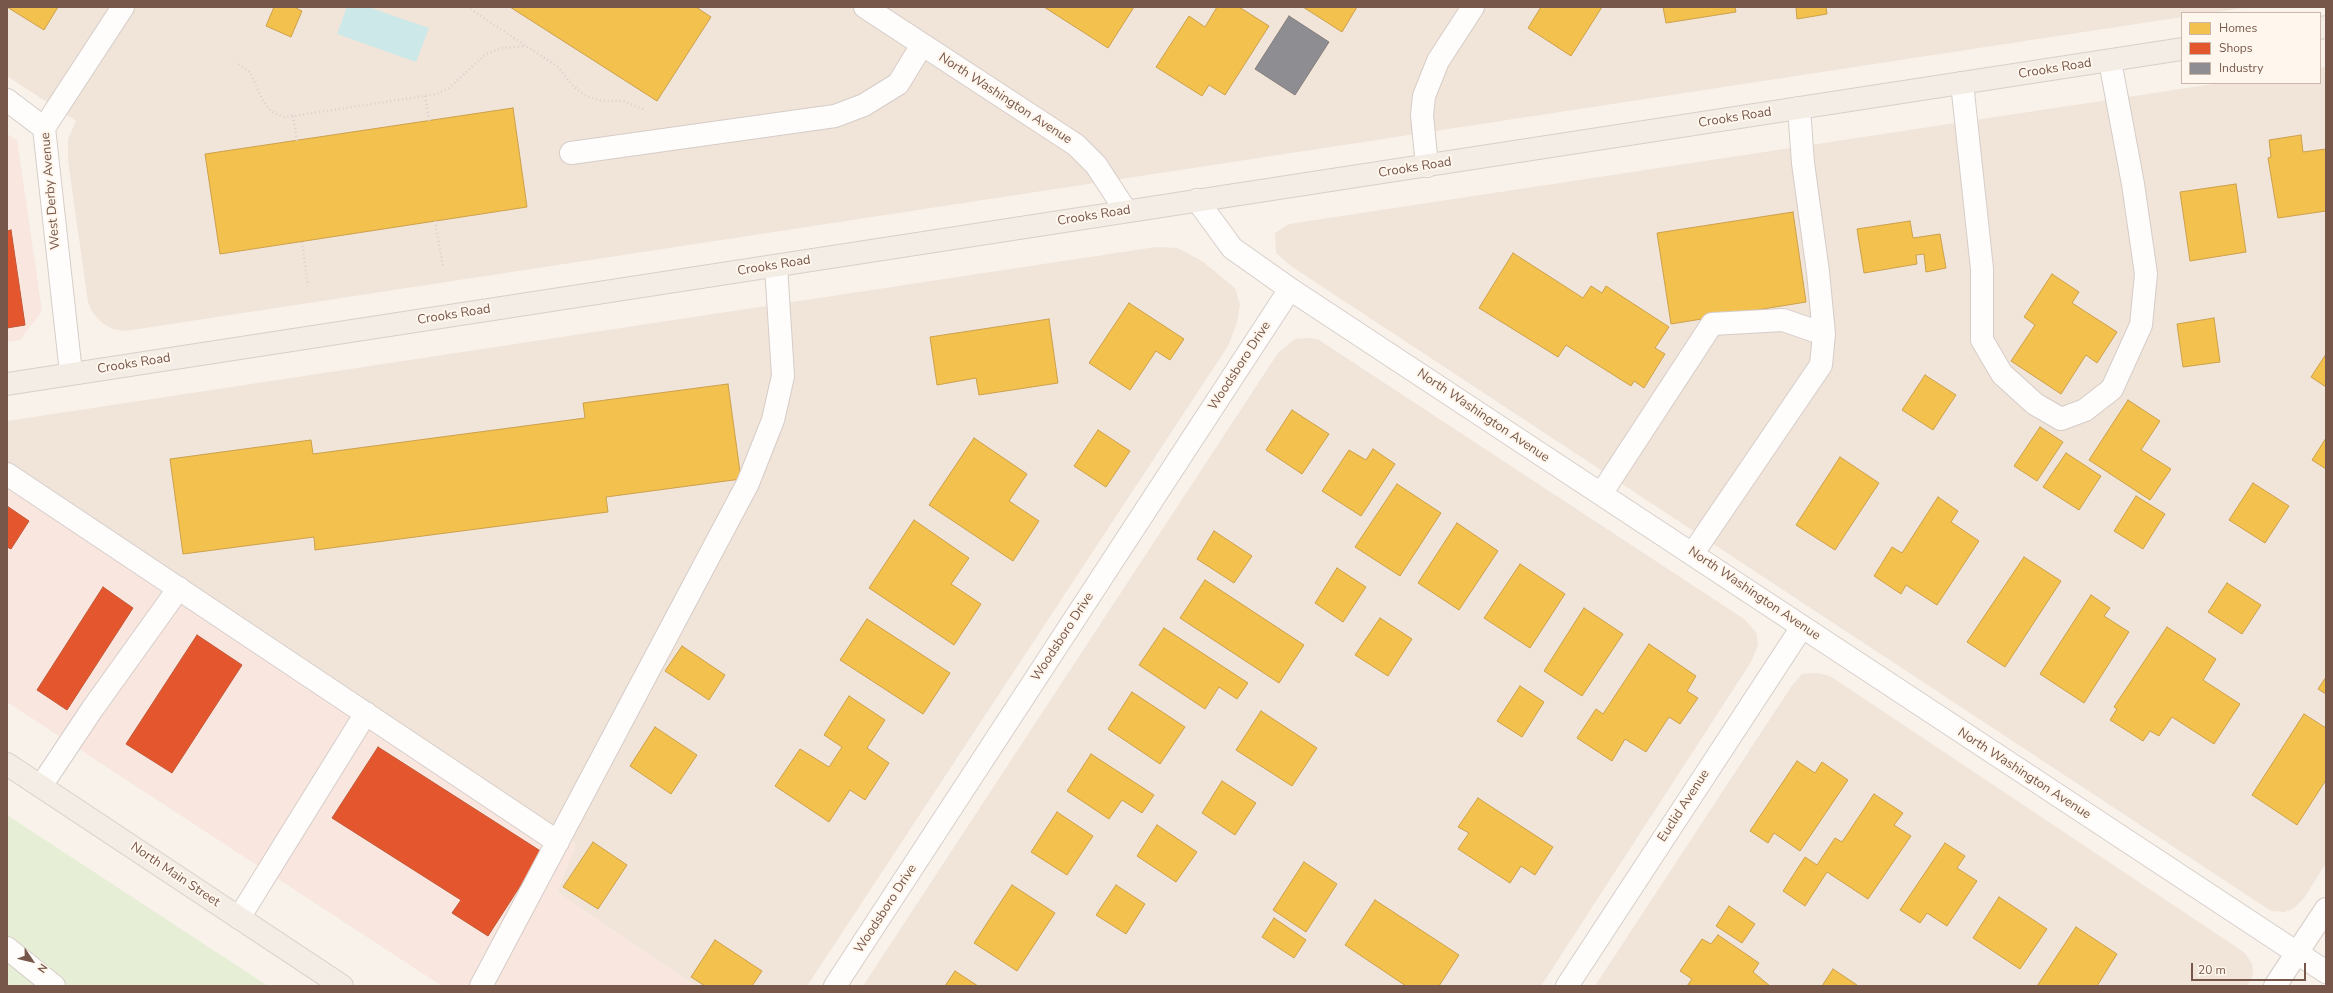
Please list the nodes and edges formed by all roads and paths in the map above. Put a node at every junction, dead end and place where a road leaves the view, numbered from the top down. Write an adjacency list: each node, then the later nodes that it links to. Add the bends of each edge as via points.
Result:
1 (123, 7): 17 (street, West Derby Avenue)
2 (467, 7): 6 (path)
3 (866, 7): 5 (street, North Washington Avenue)
4 (1473, 7): 20 (street, via 1438,61 1424,96 1422,115)
5 (922, 44): 19 (street, via 898,84 864,104 835,116); 22 (street, North Washington Avenue, via 1076,145 1096,165)
6 (526, 46): 11 (path, via 493,51 480,58 449,88); 14 (path, via 558,67 572,85 586,96 603,102 632,103)
7 (2181, 50): 8 (main road, Crooks Road)
8 (2110, 60): 10 (main road, Crooks Road); 10 (street, via 2133,184 2146,274 2141,325 2112,389 2085,410 2061,419 2035,404 2002,374 1982,340 1982,269)
9 (239, 64): 15 (path, via 250,72 271,111 283,117)
10 (1962, 83): 13 (main road, Crooks Road)
11 (425, 96): 15 (path); 16 (path)
12 (7, 100): 17 (street)
13 (1799, 108): 20 (main road, Crooks Road); 29 (street, via 1803,163)
14 (646, 111)
15 (293, 116): 18 (path)
16 (429, 121)
17 (44, 128): 30 (street, West Derby Avenue)
18 (297, 141)
19 (571, 153)
20 (1427, 166): 21 (main road, Crooks Road)
21 (1197, 200): 22 (main road, Crooks Road); 28 (street, North Washington Avenue, via 1232,248)
22 (1126, 211): 26 (main road, Crooks Road)
23 (435, 221): 25 (path)
24 (302, 242): 27 (path)
25 (443, 266)
26 (776, 266): 30 (main road, Crooks Road); 40 (street, via 782,376 773,420 748,483)
27 (308, 286)
28 (1290, 289): 33 (street, North Washington Avenue); 49 (street, Woodsboro Drive)
29 (1824, 334): 33 (street, via 1783,320 1712,324); 34 (street, via 1821,366)
30 (71, 373): 31 (main road, Crooks Road)
31 (7, 384)
32 (7, 474): 35 (street)
33 (1601, 494): 34 (street, North Washington Avenue)
34 (1693, 553): 36 (street, North Washington Avenue)
35 (179, 588): 37 (street); 39 (street)
36 (1802, 626): 44 (street, North Washington Avenue); 50 (street, Euclid Avenue)
37 (366, 713): 40 (street); 42 (street)
38 (7, 764): 39 (main road, North Main Street)
39 (41, 786): 42 (main road, North Main Street)
40 (558, 842): 48 (street)
41 (2326, 909): 44 (street)
42 (239, 918): 47 (main road, North Main Street)
43 (7, 948): 46 (street)
44 (2296, 953): 45 (street, North Washington Avenue); 51 (street)
45 (2326, 972)
46 (54, 986)
47 (342, 986)
48 (481, 986)
49 (835, 986)
50 (1567, 986)
51 (2275, 986)

